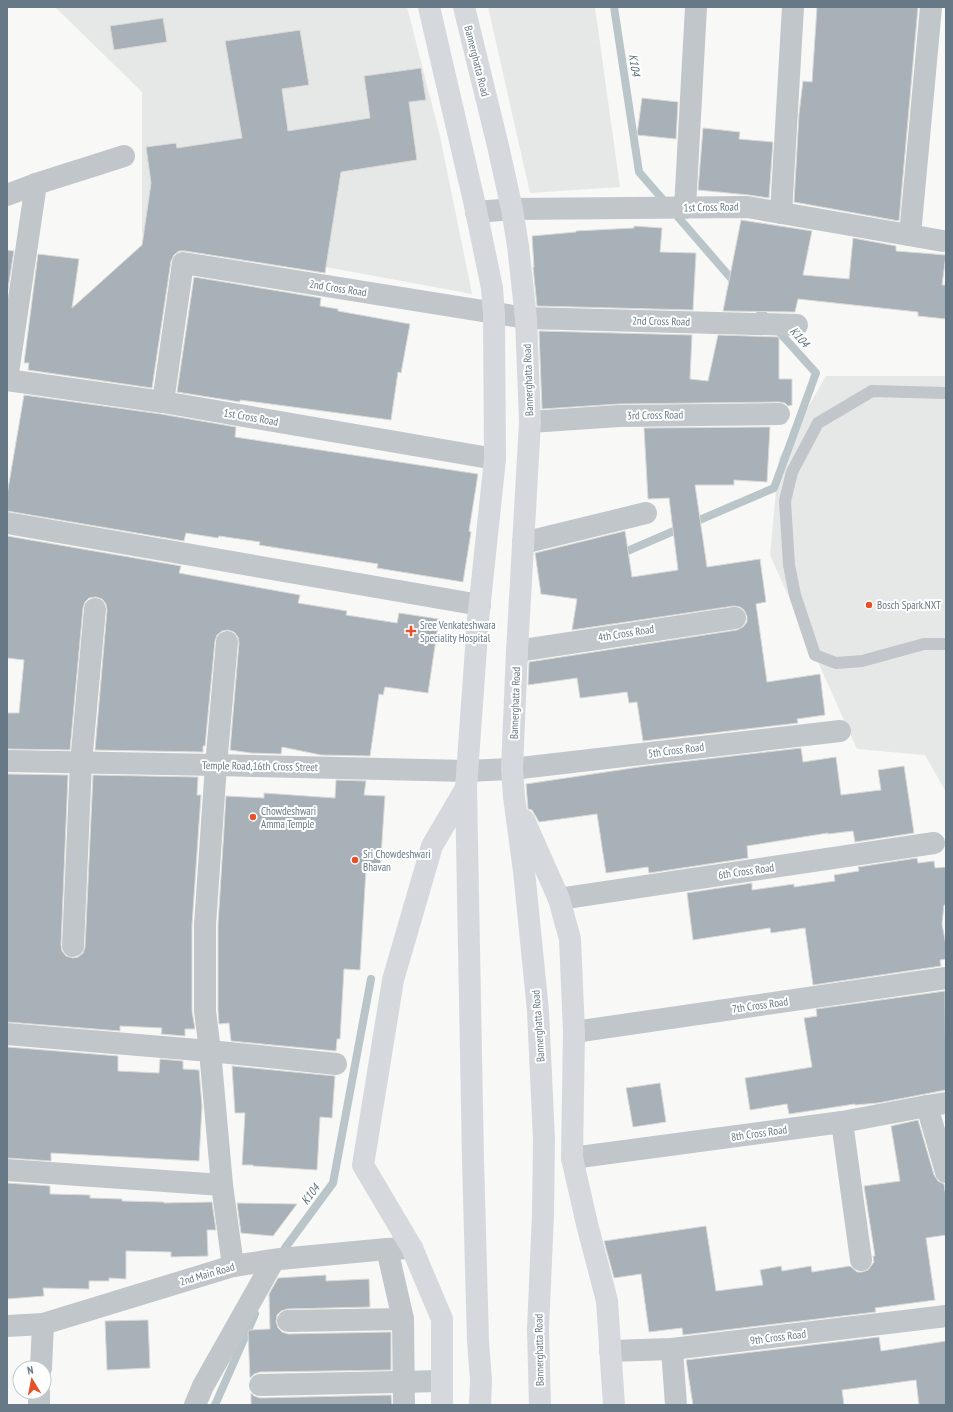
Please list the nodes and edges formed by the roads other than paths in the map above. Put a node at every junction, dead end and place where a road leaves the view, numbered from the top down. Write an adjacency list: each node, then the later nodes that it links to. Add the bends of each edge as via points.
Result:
1 (429, 7): 11 (main road)
2 (464, 7): 10 (main road, Bannerghatta Road)
3 (696, 7): 9 (street)
4 (793, 7): 12 (street)
5 (931, 7): 13 (street)
6 (124, 156): 7 (street)
7 (36, 184): 8 (street); 18 (street)
8 (7, 195)
9 (684, 208): 10 (street, 1st Cross Road); 12 (street, 1st Cross Road, via 747,207)
10 (512, 209): 11 (street, 1st Cross Road); 16 (main road, Bannerghatta Road)
11 (476, 212): 15 (main road, via 492,288)
12 (781, 213): 13 (street, 1st Cross Road)
13 (910, 235): 14 (street, 1st Cross Road)
14 (943, 241)
15 (494, 314): 16 (street, 2nd Cross Road); 20 (street, 2nd Cross Road, via 183,263); 23 (main road)
16 (526, 318): 17 (street, 2nd Cross Road); 22 (main road, Bannerghatta Road)
17 (797, 325)
18 (7, 380): 20 (street, 1st Cross Road)
19 (946, 393): 31 (lane, via 872,391 818,423 792,472 786,501 789,565 795,595 815,655 836,664 862,661 924,644)
20 (163, 402): 23 (street, 1st Cross Road)
21 (779, 414): 22 (street, 3rd Cross Road, via 620,416)
22 (530, 422): 26 (main road, Bannerghatta Road)
23 (495, 459): 27 (main road)
24 (646, 513): 26 (street)
25 (7, 523): 27 (street)
26 (523, 543): 32 (main road, Bannerghatta Road)
27 (480, 605): 38 (main road)
28 (95, 609): 35 (street)
29 (735, 618): 32 (street, 4th Cross Road)
30 (228, 642): 36 (street)
31 (946, 644)
32 (517, 651): 37 (main road, Bannerghatta Road)
33 (840, 730): 37 (street, 5th Cross Road)
34 (7, 761): 35 (street, Temple Road,16th Cross Street)
35 (81, 762): 36 (street, Temple Road,16th Cross Street); 42 (street)
36 (216, 765): 38 (street, Temple Road,16th Cross Street); 46 (street, via 205,925 205,1011)
37 (512, 769): 38 (street, Temple Road,16th Cross Street); 39 (main road, Bannerghatta Road)
38 (467, 780): 54 (main road, via 432,846 393,980 363,1165); 73 (main road)
39 (514, 797): 41 (main road); 74 (main road, Bannerghatta Road, via 537,1004 543,1123 543,1214 538,1329)
40 (934, 843): 41 (street, 6th Cross Road)
41 (558, 899): 44 (main road, via 570,939)
42 (73, 946)
43 (946, 978): 44 (street, 7th Cross Road)
44 (574, 1032): 50 (main road)
45 (7, 1034): 46 (street)
46 (210, 1051): 47 (street); 53 (street)
47 (336, 1064)
48 (936, 1104): 49 (street, 8th Cross Road); 52 (street)
49 (842, 1122): 50 (street, 8th Cross Road); 57 (street)
50 (572, 1158): 65 (main road, via 607,1301)
51 (7, 1170): 53 (street)
52 (946, 1172)
53 (222, 1185): 58 (street)
54 (412, 1248): 55 (street, 2nd Main Road); 67 (main road, via 442,1319)
55 (386, 1249): 56 (street, 2nd Main Road); 60 (street)
56 (274, 1260): 58 (street, 2nd Main Road); 70 (street, via 203,1386)
57 (861, 1260)
58 (233, 1266): 62 (street, 2nd Main Road)
59 (946, 1316): 64 (street, 9th Cross Road)
60 (403, 1319): 61 (street); 68 (street)
61 (288, 1321)
62 (43, 1324): 63 (street, 2nd Main Road); 66 (street)
63 (7, 1326)
64 (672, 1349): 65 (street, 9th Cross Road); 76 (street)
65 (610, 1351): 75 (main road)
66 (41, 1360)
67 (442, 1381): 68 (street); 72 (main road)
68 (404, 1382): 69 (street); 71 (street)
69 (260, 1385)
70 (195, 1405)
71 (404, 1405)
72 (442, 1405)
73 (480, 1405)
74 (540, 1405)
75 (614, 1405)
76 (676, 1405)

